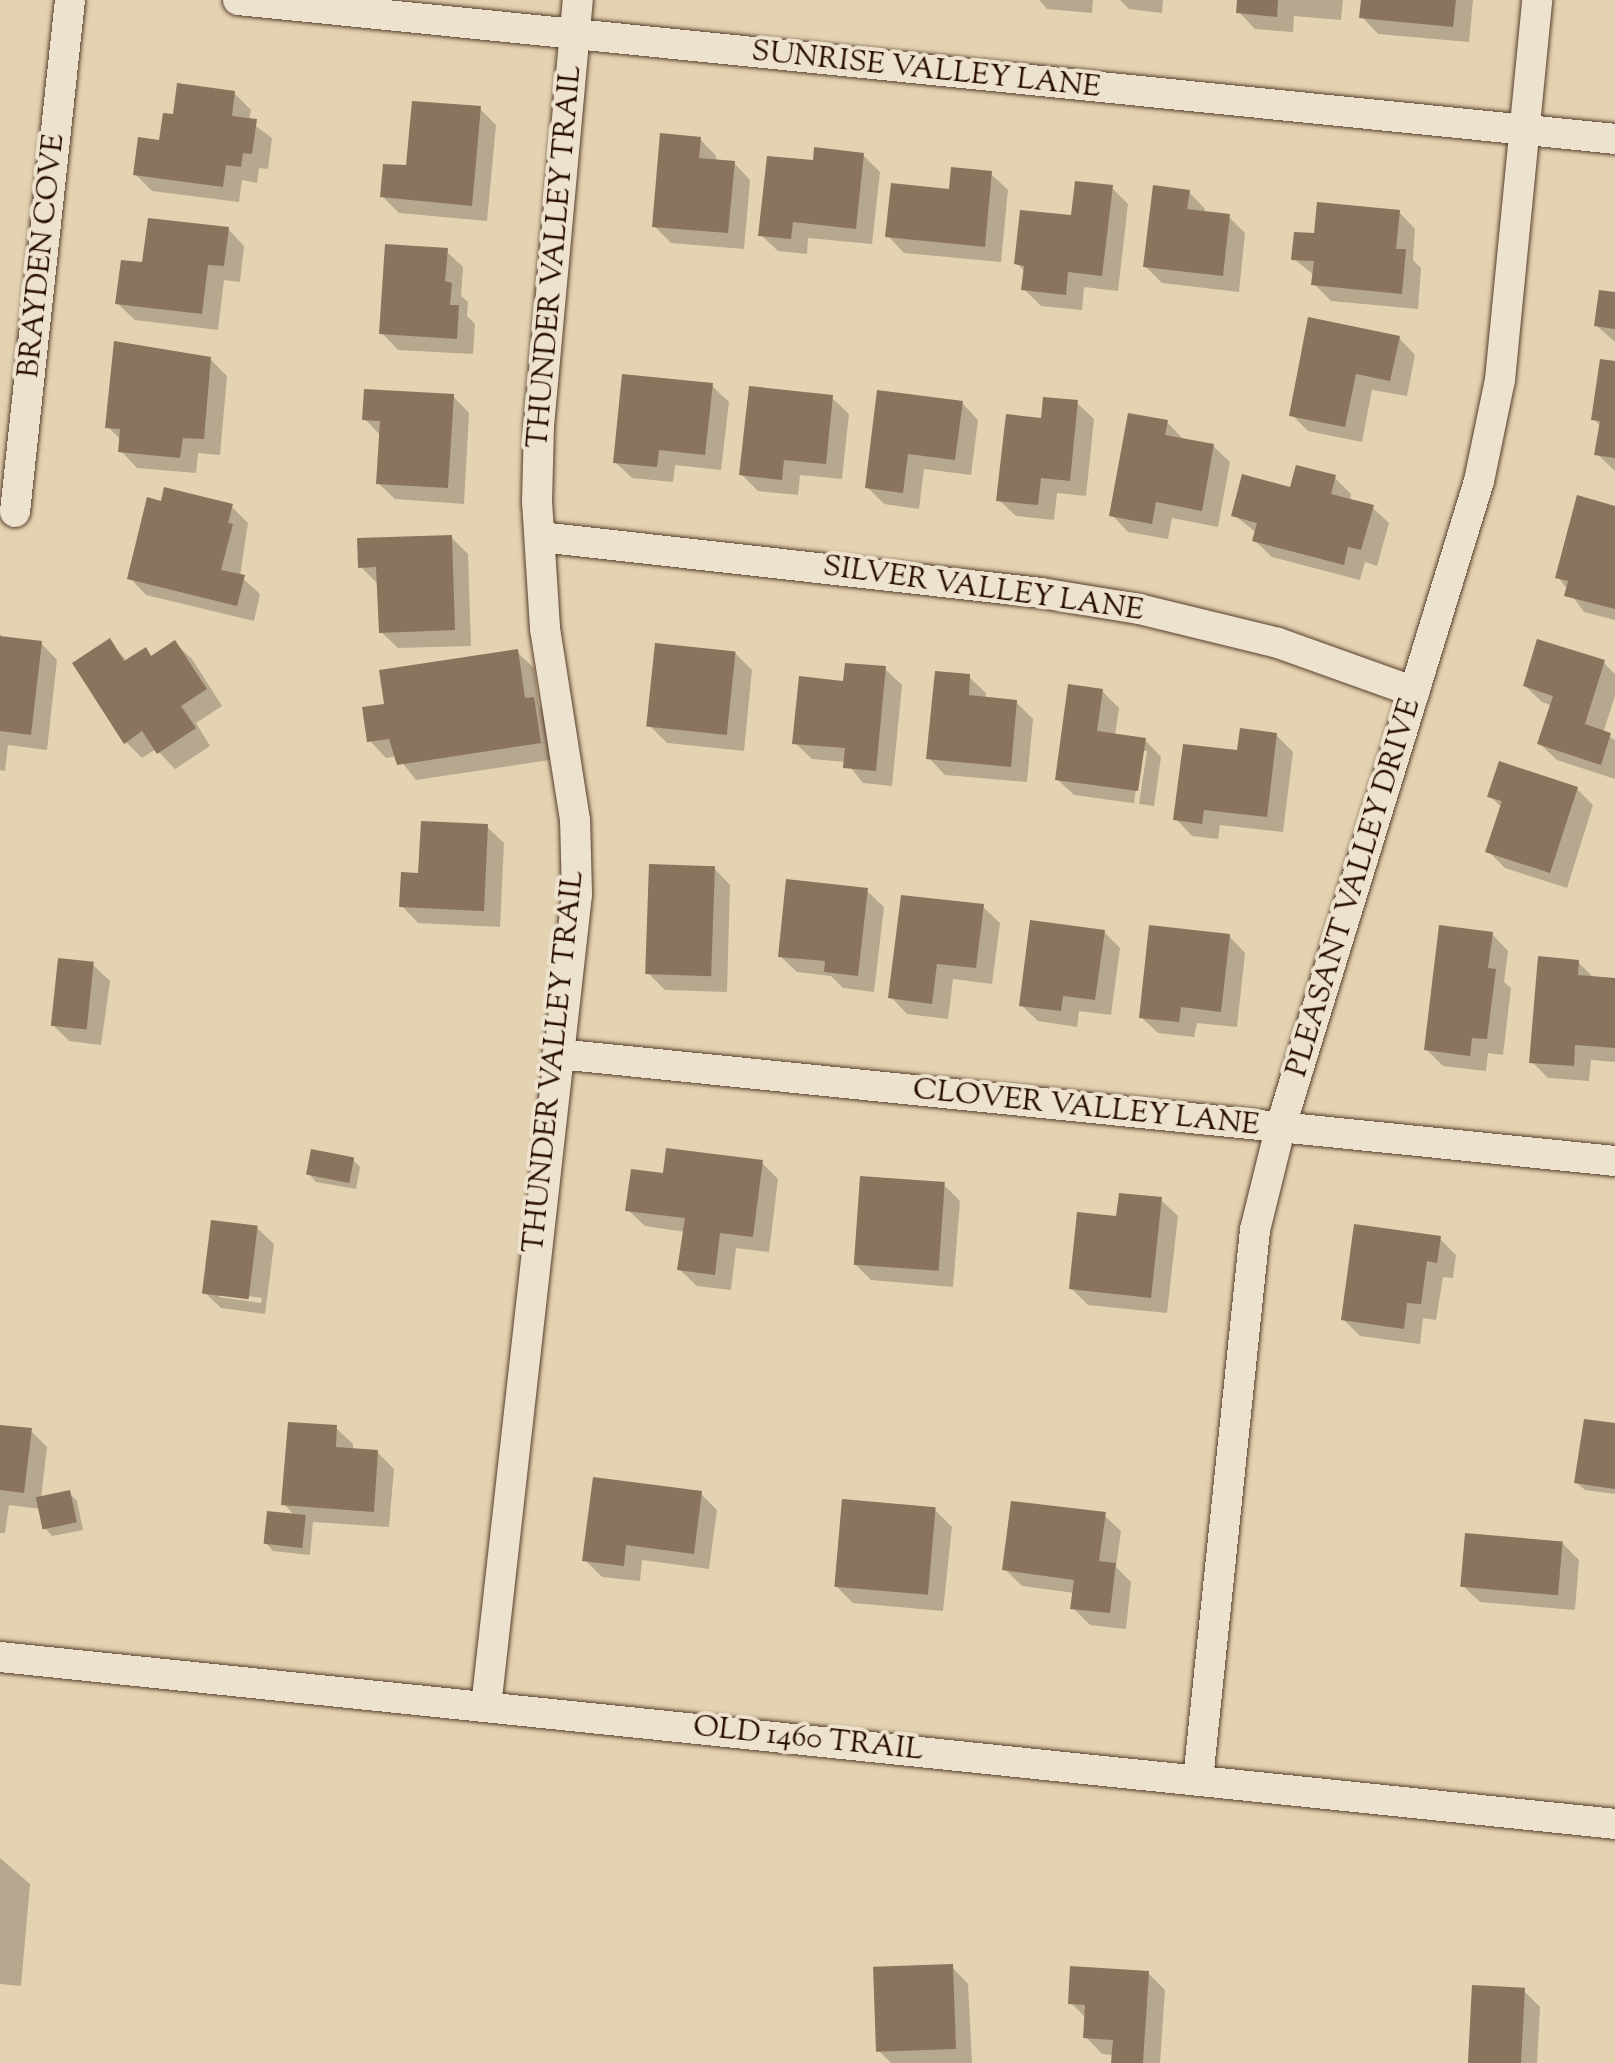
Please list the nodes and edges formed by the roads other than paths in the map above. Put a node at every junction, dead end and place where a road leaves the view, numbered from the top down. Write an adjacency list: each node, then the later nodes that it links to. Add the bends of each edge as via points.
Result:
1 (70, 0): 8 (street, BRAYDEN COVE)
2 (238, 0): 5 (street, SUNRISE VALLEY LANE)
3 (578, 0): 5 (street, THUNDER VALLEY TRAIL)
4 (1536, 0): 6 (street, PLEASANT VALLEY DRIVE)
5 (574, 36): 6 (street, SUNRISE VALLEY LANE); 9 (street, THUNDER VALLEY TRAIL, via 539,426)
6 (1524, 130): 7 (street, SUNRISE VALLEY LANE); 10 (street, PLEASANT VALLEY DRIVE, via 1500,380 1479,481)
7 (1615, 139)
8 (16, 512)
9 (541, 537): 10 (street, SILVER VALLEY LANE, via 1139,609 1278,643); 11 (street, THUNDER VALLEY TRAIL, via 545,628 577,894)
10 (1415, 692): 12 (street, PLEASANT VALLEY DRIVE)
11 (558, 1054): 12 (street, CLOVER VALLEY LANE); 15 (street, THUNDER VALLEY TRAIL)
12 (1280, 1129): 13 (street, CLOVER VALLEY LANE); 16 (street, PLEASANT VALLEY DRIVE, via 1255,1230)
13 (1615, 1161)
14 (0, 1656): 15 (street, OLD 1460 TRAIL)
15 (486, 1707): 16 (street, OLD 1460 TRAIL)
16 (1198, 1780): 17 (street, OLD 1460 TRAIL)
17 (1615, 1824)

